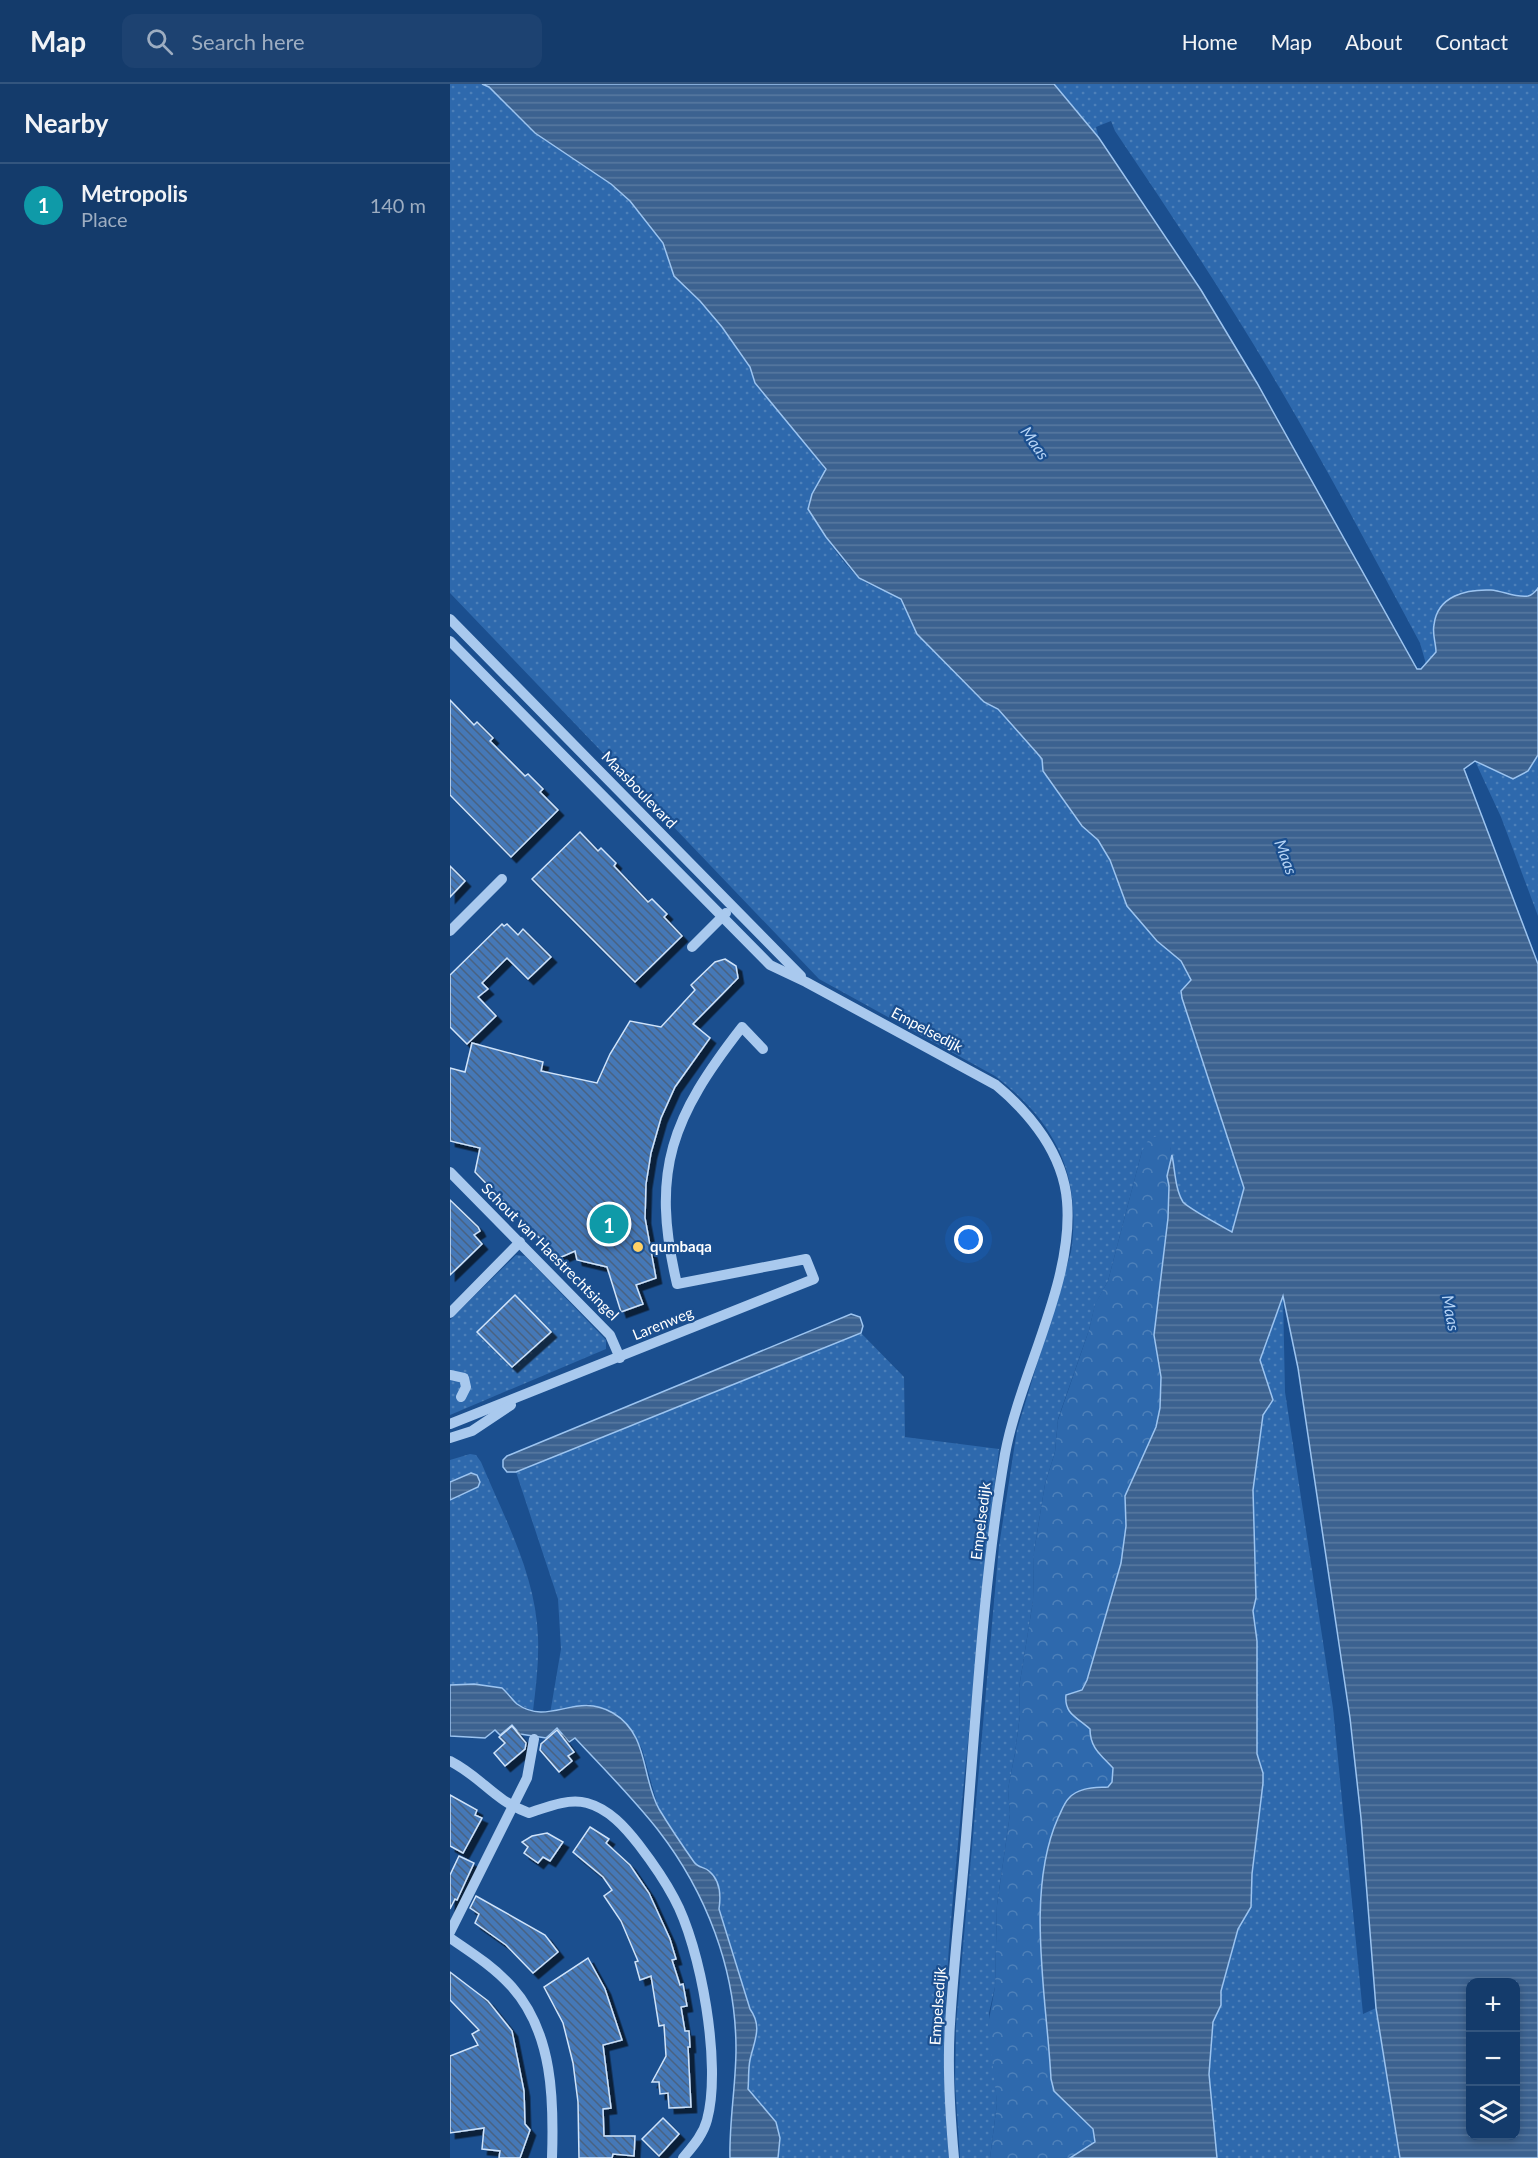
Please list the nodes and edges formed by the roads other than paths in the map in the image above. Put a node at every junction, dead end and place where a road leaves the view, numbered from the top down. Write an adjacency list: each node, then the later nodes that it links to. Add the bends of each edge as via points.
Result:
1 (450, 619): 4 (street, Maasboulevard)
2 (450, 641): 5 (street, Maasboulevard)
3 (502, 879): 6 (street)
4 (732, 907): 5 (street); 8 (street, Maasboulevard)
5 (722, 917): 7 (street); 8 (street, Maasboulevard, via 770,965)
6 (450, 931)
7 (692, 947)
8 (806, 982): 9 (street, Maasboulevard)
9 (849, 1006): 27 (street, Empelsedijk, via 945,1056 1013,1099 1048,1145 1060,1168 1067,1200 1063,1263 1021,1389 995,1522 949,2027)
10 (763, 1049): 14 (street, Larenweg, via 742,1027 686,1108 670,1156 665,1198 667,1243 677,1284 806,1259 814,1279)
11 (450, 1172): 12 (street, Schout van Haestrechtsingel)
12 (520, 1242): 13 (street); 14 (street, Schout van Haestrechtsingel, via 610,1335)
13 (450, 1313)
14 (620, 1358): 16 (street, Larenweg)
15 (450, 1375): 17 (street, via 464,1378)
16 (523, 1396): 18 (street, Larenweg); 19 (street, Larenweg, via 472,1431)
17 (461, 1397)
18 (450, 1424)
19 (450, 1438)
20 (534, 1739): 22 (street, via 527,1778)
21 (450, 1761): 22 (street, via 469,1771)
22 (511, 1807): 23 (street); 26 (street, via 529,1813 559,1803 585,1802 607,1812 632,1837 675,1900 696,1958 708,2020 711,2072 707,2119 698,2140)
23 (450, 1932)
24 (450, 1938): 25 (street, via 513,1988 532,2017 545,2050 551,2084)
25 (552, 2158)
26 (683, 2158)
27 (954, 2158)

